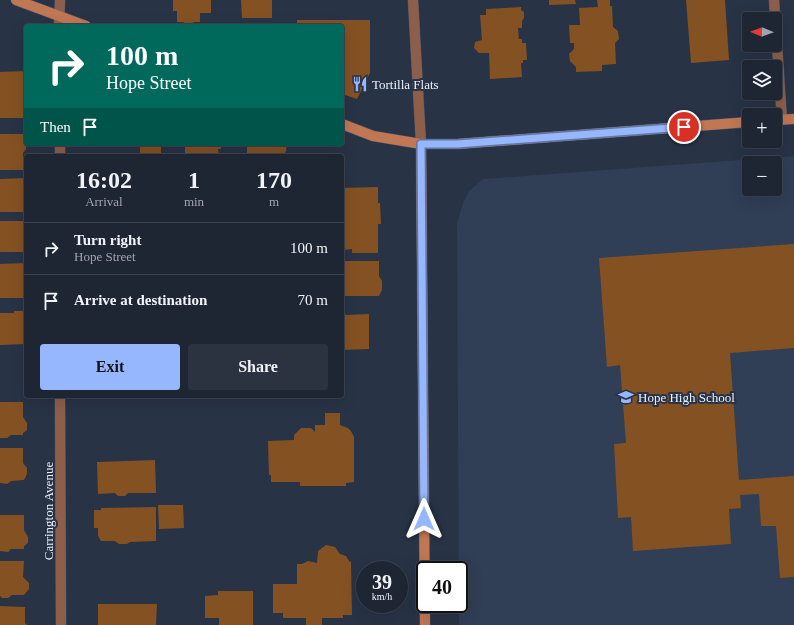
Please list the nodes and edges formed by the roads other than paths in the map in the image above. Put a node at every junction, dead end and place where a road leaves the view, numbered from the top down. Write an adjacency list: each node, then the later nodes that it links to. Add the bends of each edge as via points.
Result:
1 (16, 0): 5 (main road)
2 (60, 0): 5 (street)
3 (413, 0): 12 (street)
4 (774, 0): 7 (street)
5 (59, 21): 6 (main road)
6 (75, 24)
7 (778, 108)
8 (794, 119): 9 (main road)
9 (782, 120)
10 (742, 123): 12 (main road, via 457,144)
11 (344, 125): 12 (main road, via 373,136)
12 (421, 144): 15 (main road)
13 (60, 398): 14 (street, Carrington Avenue)
14 (61, 625)
15 (425, 625)

